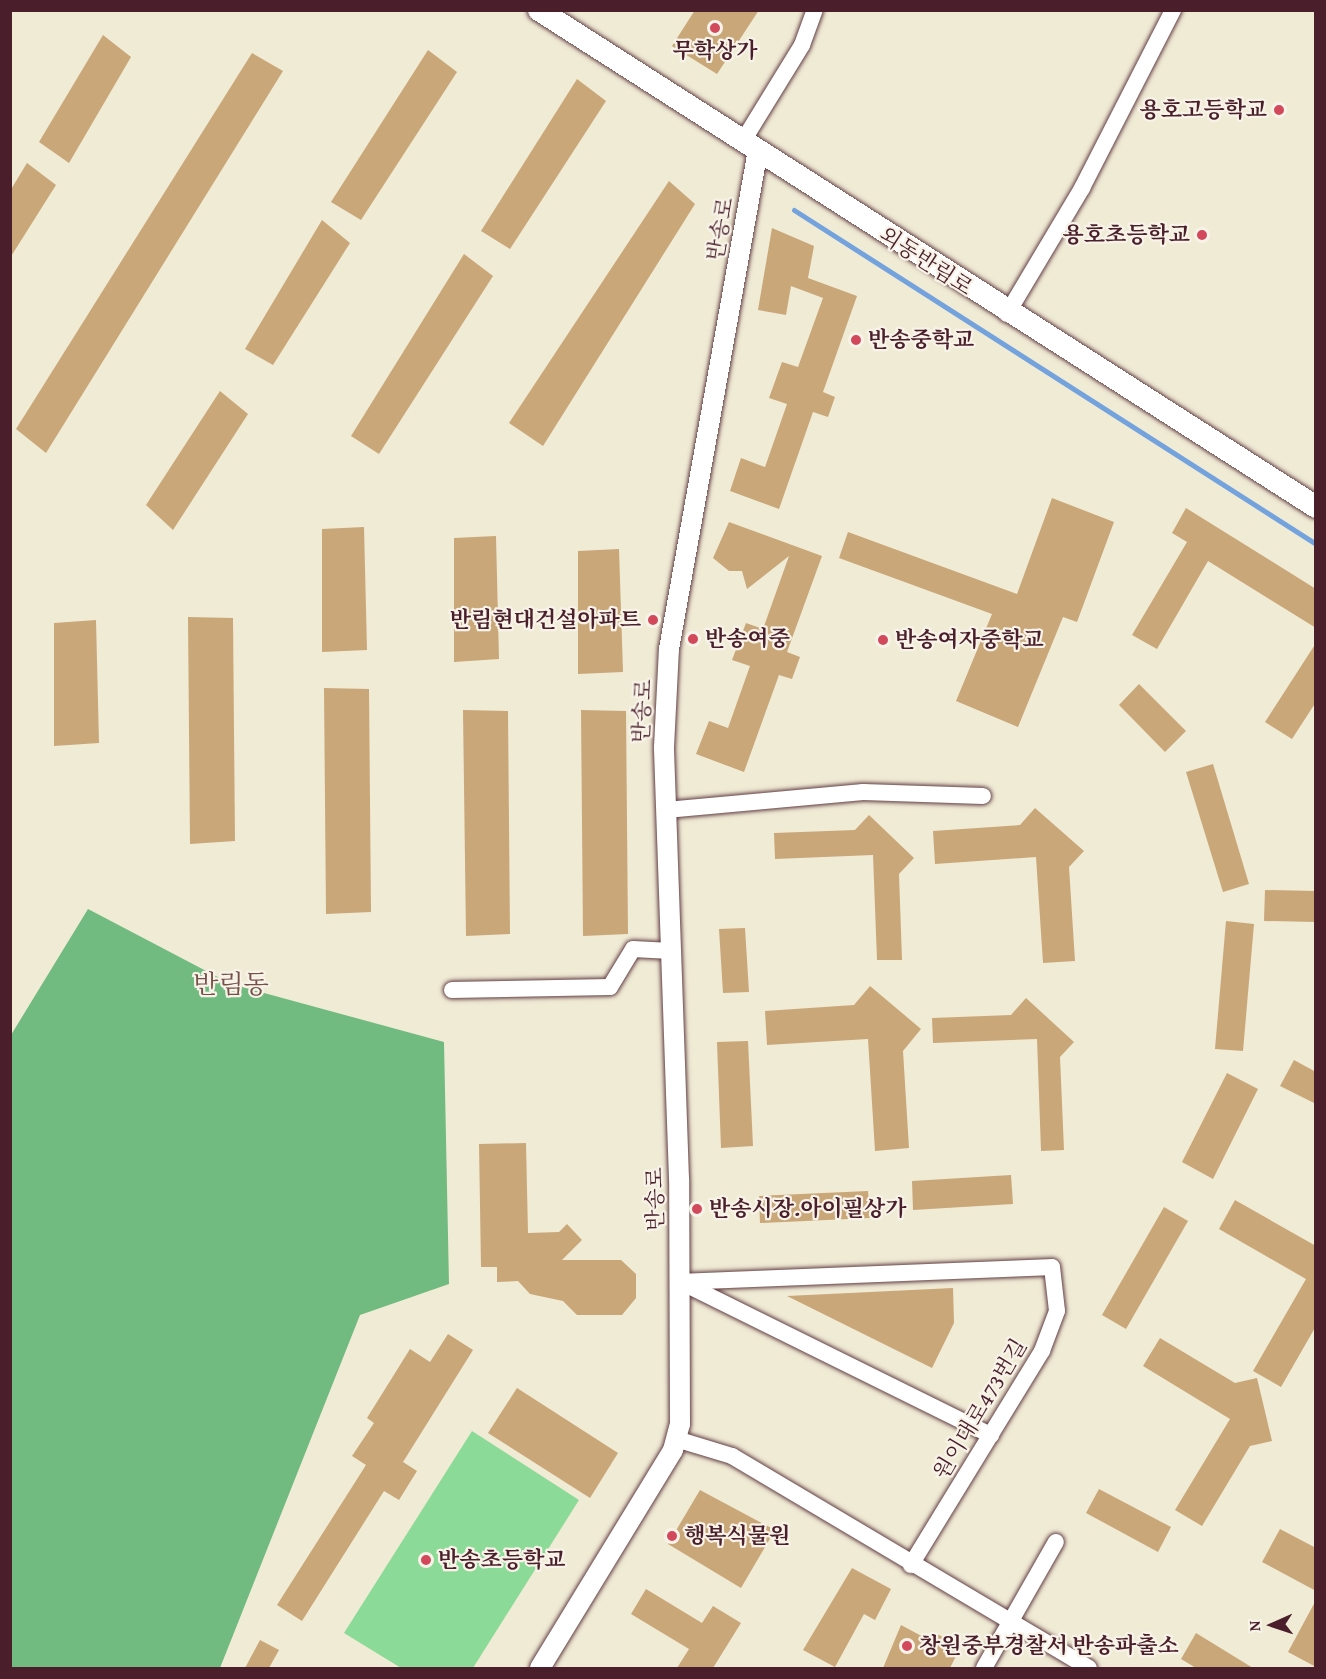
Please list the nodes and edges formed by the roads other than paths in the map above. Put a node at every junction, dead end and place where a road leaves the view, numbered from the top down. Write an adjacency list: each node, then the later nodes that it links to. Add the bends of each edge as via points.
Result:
1 (815, 10): 4 (street, via 802,45)
2 (1173, 10): 5 (street, via 1082,188)
3 (544, 12): 4 (main road, 외동반림로)
4 (750, 145): 5 (main road, 외동반림로); 8 (street, 반송로, via 669,649)
5 (1007, 314): 6 (main road, 외동반림로)
6 (1316, 507)
7 (983, 796): 8 (street, via 863,792)
8 (666, 810): 9 (street, 반송로)
9 (671, 951): 10 (street, via 633,948 610,987); 11 (street, 반송로)
10 (452, 990)
11 (680, 1282): 12 (street); 12 (street, 원이대로473번길, via 1052,1267 1057,1311 1050,1331); 13 (street, 반송로)
12 (991, 1435): 15 (street, 원이대로473번길)
13 (676, 1439): 15 (street, via 732,1456); 17 (street, 반송로)
14 (1056, 1542): 16 (street)
15 (911, 1565): 16 (street)
16 (1010, 1620): 18 (street); 19 (street)
17 (540, 1668)
18 (984, 1668)
19 (1089, 1668)

